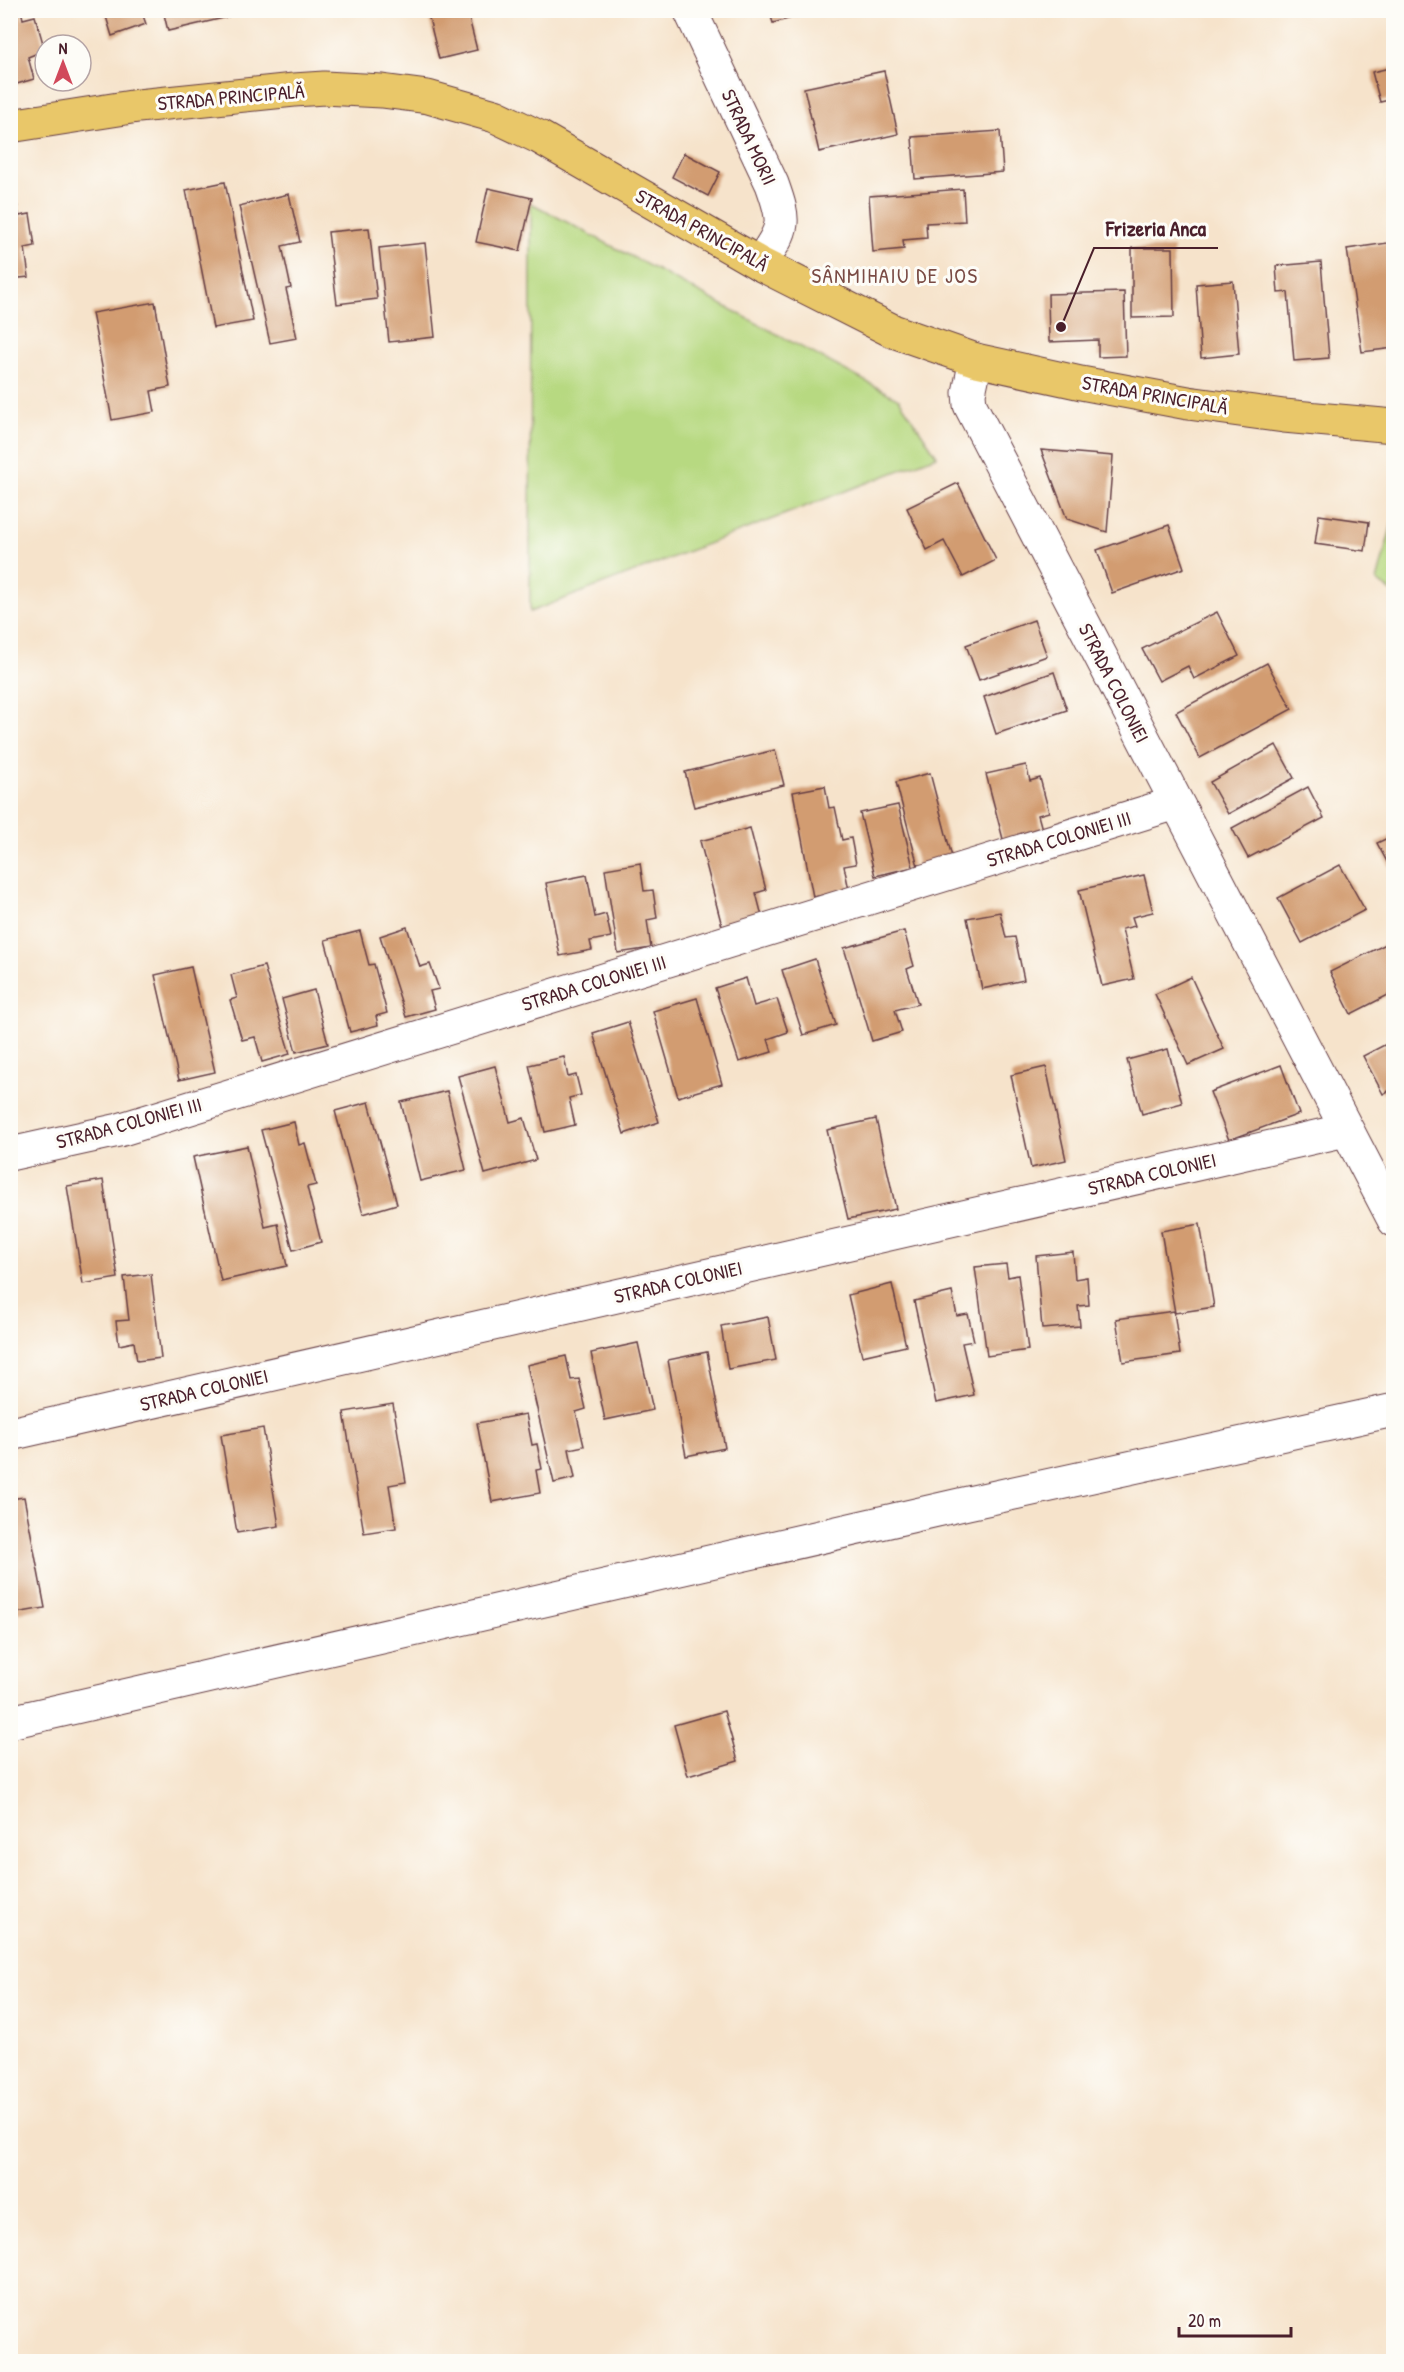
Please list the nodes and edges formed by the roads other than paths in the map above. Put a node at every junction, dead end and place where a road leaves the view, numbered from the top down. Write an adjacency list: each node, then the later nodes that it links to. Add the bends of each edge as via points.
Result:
1 (690, 10): 3 (street, STRADA MORII, via 783,214 779,235)
2 (10, 126): 3 (main road, STRADA PRINCIPALĂ, via 138,106 304,89 382,91 428,98 495,116 539,137)
3 (760, 264): 4 (main road, STRADA PRINCIPALĂ, via 893,331)
4 (976, 360): 5 (main road, STRADA PRINCIPALĂ, via 1188,403); 6 (street, STRADA COLONIEI, via 970,405)
5 (1394, 426)
6 (1176, 803): 7 (street, STRADA COLONIEI); 8 (street, STRADA COLONIEI III, via 119,1130)
7 (1346, 1130): 9 (street, STRADA COLONIEI); 11 (street, STRADA COLONIEI)
8 (10, 1154)
9 (1394, 1220)
10 (1394, 1410): 12 (street)
11 (10, 1434)
12 (10, 1722)

